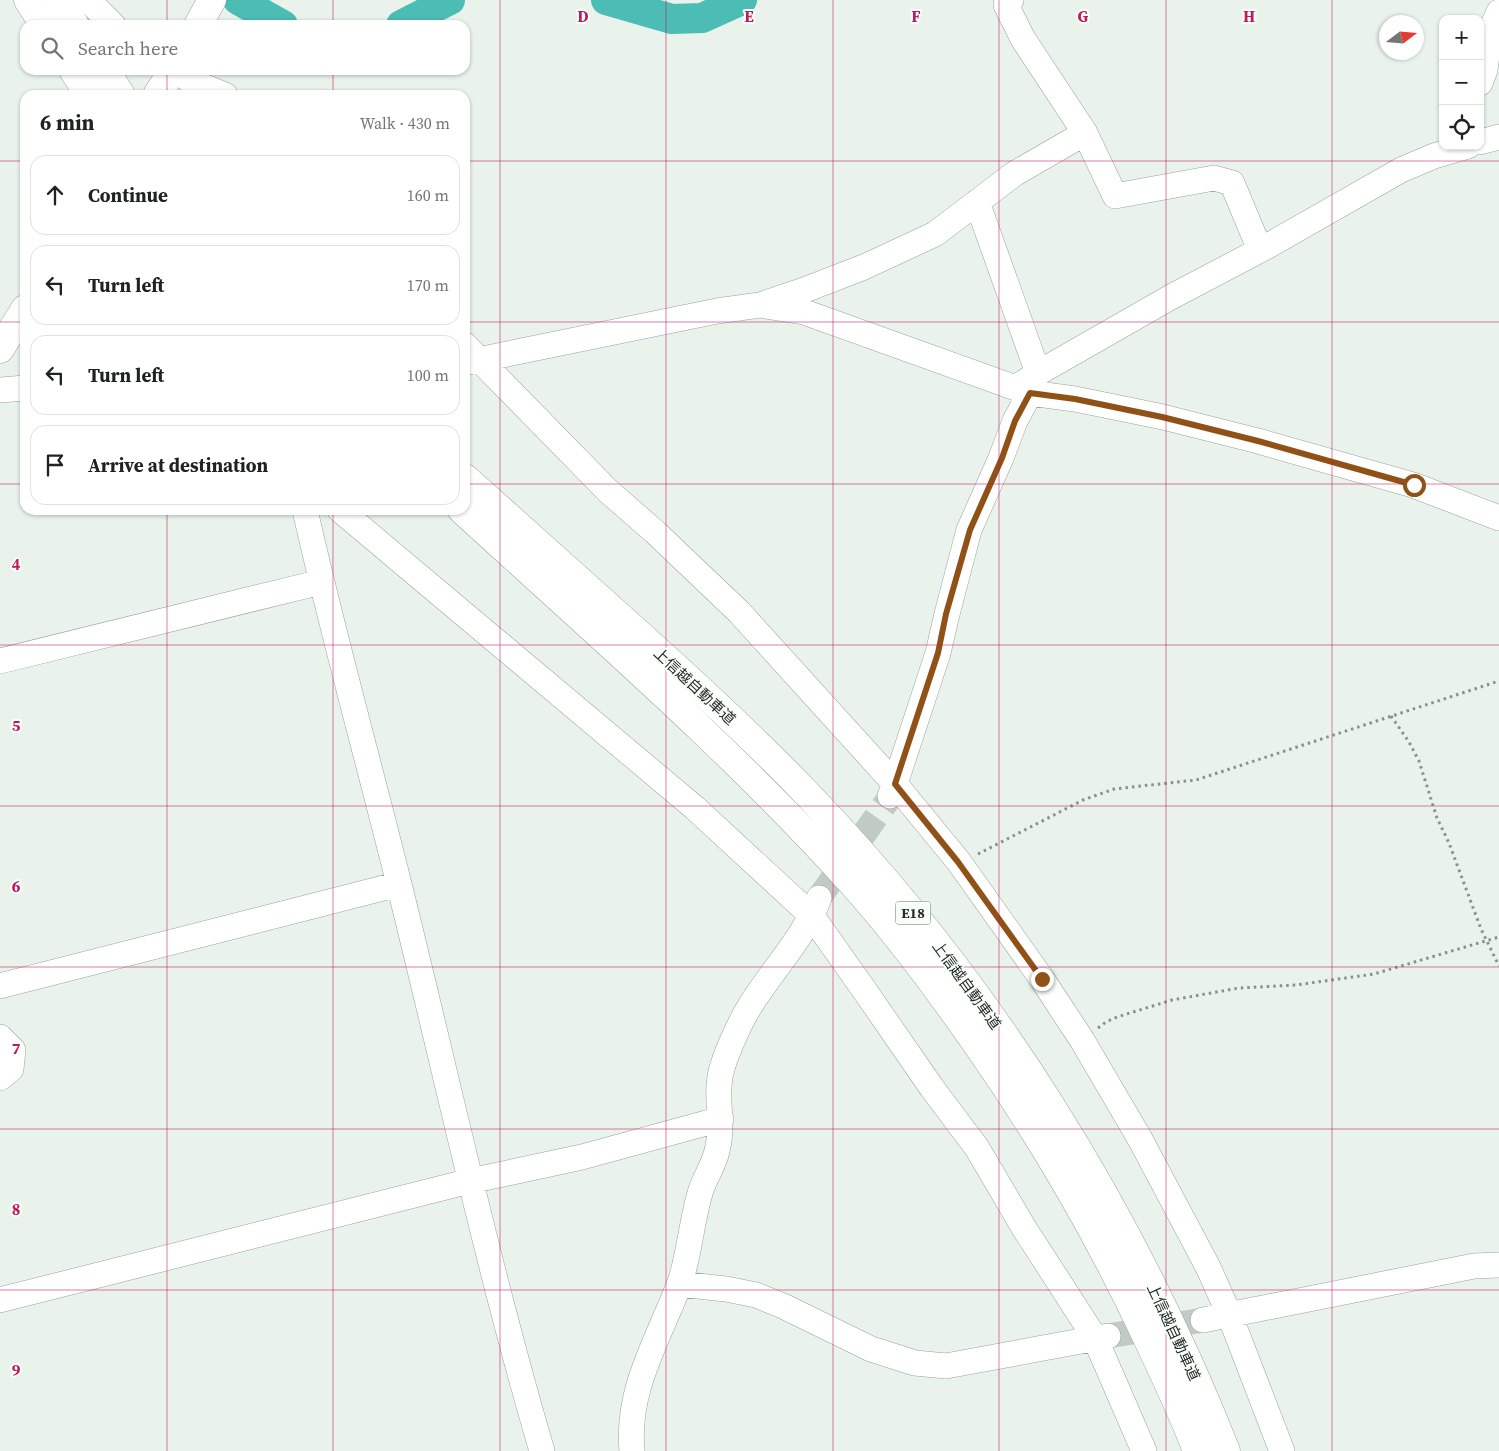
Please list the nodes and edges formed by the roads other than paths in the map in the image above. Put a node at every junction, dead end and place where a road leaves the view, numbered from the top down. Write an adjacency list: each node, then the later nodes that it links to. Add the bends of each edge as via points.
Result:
1 (28, 0): 7 (main road)
2 (58, 0): 8 (main road)
3 (88, 0): 9 (street)
4 (212, 0): 10 (main road)
5 (1011, 0): 20 (street, via 1006,5 1023,39)
6 (1499, 12): 11 (street, via 1490,32)
7 (41, 20)
8 (72, 20)
9 (109, 20)
10 (201, 20)
11 (1484, 73)
12 (76, 75): 16 (main road)
13 (108, 75): 17 (main road)
14 (171, 75): 18 (main road)
15 (182, 75): 19 (street)
16 (86, 90)
17 (119, 90)
18 (160, 90)
19 (213, 90)
20 (1085, 133): 24 (street, via 1014,174); 25 (street, via 1115,196 1214,178 1232,183)
21 (1499, 137): 22 (street)
22 (1484, 141)
23 (1438, 151): 25 (street)
24 (977, 202): 26 (street, via 935,234 864,267); 30 (street)
25 (1260, 250): 30 (street, via 1171,297)
26 (760, 305): 29 (street); 30 (street, via 804,312)
27 (20, 317): 28 (main road)
28 (0, 349)
29 (470, 356): 40 (street, via 608,491 739,612)
30 (1028, 384): 37 (street, via 1085,401 1258,441 1414,485); 40 (street, via 1002,458 970,530 938,653)
31 (20, 388): 32 (street)
32 (0, 390)
33 (470, 483): 58 (main road, 上信越自動車道 / E18, via 748,735 817,804 925,927 1024,1064 1110,1204 1184,1350)
34 (306, 515): 38 (street)
35 (346, 515): 42 (street)
36 (467, 515): 57 (main road, 上信越自動車道 / E18, via 731,759 854,884 909,951 1008,1088 1090,1224 1129,1299)
37 (1499, 518)
38 (321, 582): 39 (street); 41 (street)
39 (0, 662)
40 (891, 792): 51 (street, via 958,862 1082,1040 1140,1139 1204,1259)
41 (399, 884): 43 (street); 47 (street)
42 (815, 907): 46 (street, via 748,1008 722,1066 718,1094); 53 (street, via 867,994 977,1148 1024,1228)
43 (0, 986)
44 (0, 1037): 45 (street, via 13,1050 10,1069)
45 (0, 1078)
46 (721, 1119): 47 (street); 49 (street, via 718,1151 701,1190)
47 (470, 1182): 50 (street); 54 (street)
48 (1499, 1265): 51 (street, via 1474,1266)
49 (679, 1284): 53 (street, via 756,1295 870,1349 915,1363 946,1366); 55 (street, via 642,1374 633,1406)
50 (0, 1300)
51 (1230, 1316): 52 (street); 59 (street)
52 (1203, 1320)
53 (1101, 1337): 56 (street)
54 (542, 1451)
55 (632, 1451)
56 (1144, 1451)
57 (1197, 1451)
58 (1226, 1451)
59 (1282, 1451)

